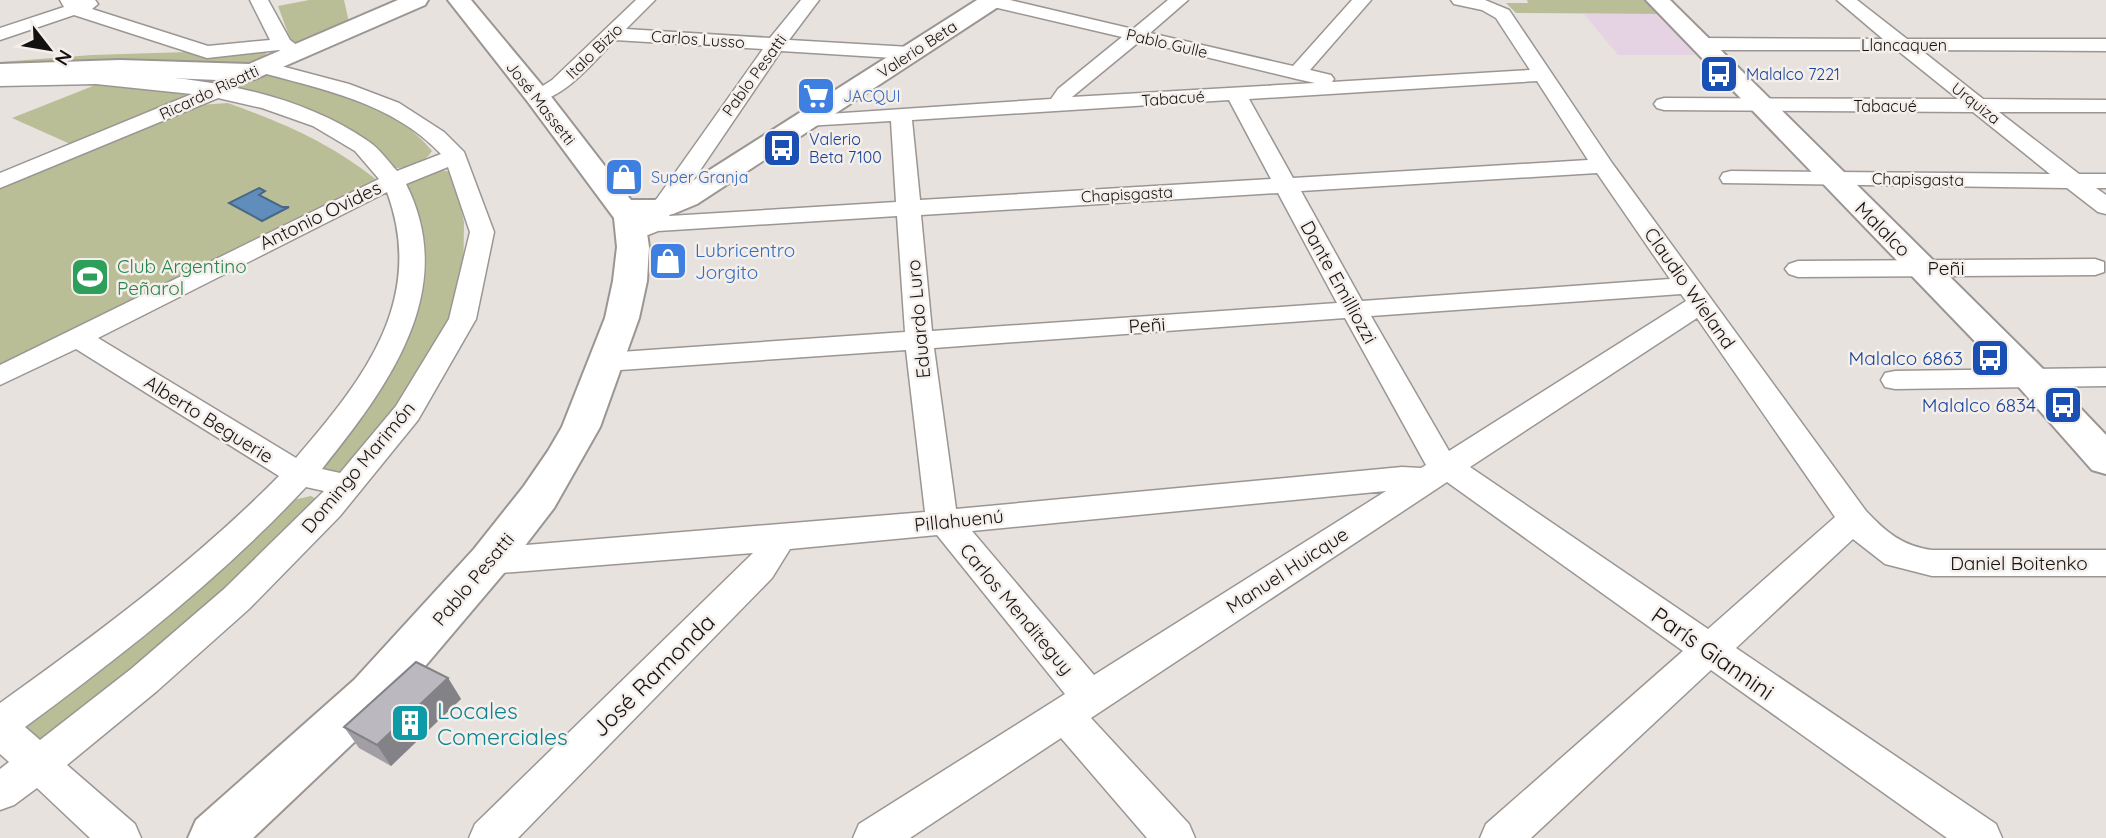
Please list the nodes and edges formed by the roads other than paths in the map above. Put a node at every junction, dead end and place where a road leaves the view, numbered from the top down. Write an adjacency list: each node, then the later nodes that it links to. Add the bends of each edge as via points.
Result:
1 (99, 0): 13 (street)
2 (259, 0): 21 (street)
3 (417, 0): 21 (main road, Ricardo Risatti)
4 (459, 0): 31 (main road, José Massetti)
5 (646, 0): 15 (street, Italo Bizio)
6 (810, 0): 17 (street, Pablo Pesatti)
7 (1180, 0): 16 (street)
8 (1362, 0): 25 (street)
9 (1460, 0): 26 (street, Claudio Wieland, via 1503,14)
10 (1657, 0): 18 (main road, Malalco)
11 (1846, 0): 19 (street, Urquiza)
12 (990, 1): 16 (street, Pablo Gulle); 22 (main road, Valerio Beta)
13 (72, 4): 14 (street); 21 (street, via 207,52)
14 (0, 34)
15 (611, 34): 17 (street, Carlos Lusso); 31 (street, Italo Bizio, via 559,84)
16 (1136, 35): 25 (street, Pablo Gulle); 33 (street, via 1065,93)
17 (776, 44): 22 (street, Carlos Lusso); 50 (street, Pablo Pesatti)
18 (1702, 44): 19 (street, Llancaquen); 34 (main road, Malalco)
19 (1902, 45): 20 (street, Llancaquen); 35 (street, Urquiza)
20 (2106, 46)
21 (290, 48): 23 (main road, Ricardo Risatti)
22 (910, 53): 38 (main road, Valerio Beta)
23 (259, 69): 24 (main road, via 232,74 94,68); 29 (street, Ricardo Risatti); 39 (street, Domingo Marimón, via 368,95 418,122)
24 (0, 72)
25 (1297, 73): 28 (street, Pablo Gulle)
26 (1541, 75): 28 (street, Tabacué); 40 (street, Claudio Wieland)
27 (0, 80): 29 (street, via 122,78)
28 (1343, 87): 30 (street, Tabacué)
29 (213, 92): 43 (street, via 281,106 324,124 364,149); 44 (street, Ricardo Risatti)
30 (1236, 94): 33 (street, Tabacué); 47 (street, Dante Emilliozzi)
31 (537, 96): 50 (main road, José Massetti)
32 (1664, 104): 34 (street, Tabacué)
33 (1057, 105): 37 (street, Tabacué)
34 (1760, 106): 35 (street, Tabacué); 42 (main road, Malalco)
35 (1979, 106): 36 (street, Tabacué); 45 (street, Urquiza)
36 (2106, 106)
37 (901, 115): 38 (street, Tabacué); 49 (street, Eduardo Luro)
38 (806, 120): 50 (main road, Valerio Beta)
39 (455, 156): 43 (street, Antonio Ovides); 66 (street, Domingo Marimón, via 476,195 481,231 472,290 459,329 434,370)
40 (1603, 166): 47 (street, Chapisgasta); 54 (street, Claudio Wieland)
41 (1731, 177): 42 (street, Chapisgasta)
42 (1832, 178): 45 (street, Chapisgasta); 52 (main road, Malalco)
43 (393, 179): 56 (street, Antonio Ovides); 65 (street, via 412,248 407,299 395,339 381,368)
44 (0, 181)
45 (2074, 181): 46 (street, Chapisgasta); 48 (street, Urquiza)
46 (2106, 181)
47 (1287, 185): 49 (street, Chapisgasta); 55 (street, Dante Emilliozzi)
48 (2106, 206)
49 (909, 207): 50 (street, Chapisgasta); 57 (street, Eduardo Luro)
50 (641, 224): 58 (main road, Pablo Pesatti, via 622,318)
51 (2095, 267): 52 (street, Peñi)
52 (1923, 268): 53 (street, Peñi); 60 (main road, Malalco)
53 (1798, 269)
54 (1695, 295): 55 (street, Peñi); 64 (street, Manuel Huicque); 67 (street, Claudio Wieland)
55 (1355, 310): 57 (street, Peñi); 64 (street, Dante Emilliozzi, via 1433,454)
56 (77, 337): 59 (street, Antonio Ovides); 65 (street, Alberto Beguerie)
57 (919, 341): 58 (street, Peñi); 68 (street, Eduardo Luro)
58 (606, 362): 70 (main road, Pablo Pesatti, via 564,458)
59 (0, 376)
60 (2029, 377): 61 (street); 62 (street); 63 (main road, Malalco)
61 (2106, 377)
62 (1895, 380)
63 (2106, 460)
64 (1437, 473): 68 (street, Pillahuenú); 73 (street, París Giannini); 74 (street, Manuel Huicque)
65 (301, 475): 66 (street, Alberto Beguerie); 75 (street, via 150,613)
66 (348, 486): 76 (street, Domingo Marimón, via 224,612)
67 (1854, 519): 71 (street, Claudio Wieland, via 1890,554); 73 (street)
68 (944, 521): 69 (street, Pillahuenú); 74 (street, Carlos Menditeguy)
69 (780, 538): 70 (street, Pillahuenú); 80 (street, José Ramonda, via 760,569)
70 (489, 561): 79 (main road, Pablo Pesatti, via 371,695)
71 (1932, 563): 72 (street, Daniel Boitenko)
72 (2106, 563)
73 (1708, 650): 83 (street); 84 (street, París Giannini)
74 (1077, 706): 81 (street, Manuel Huicque); 82 (street, Carlos Menditeguy)
75 (0, 727): 76 (street)
76 (39, 764): 77 (street, Domingo Marimón); 78 (street)
77 (0, 792)
78 (120, 838)
79 (215, 838)
80 (490, 838)
81 (874, 838)
82 (1174, 838)
83 (1501, 838)
84 (1981, 838)

